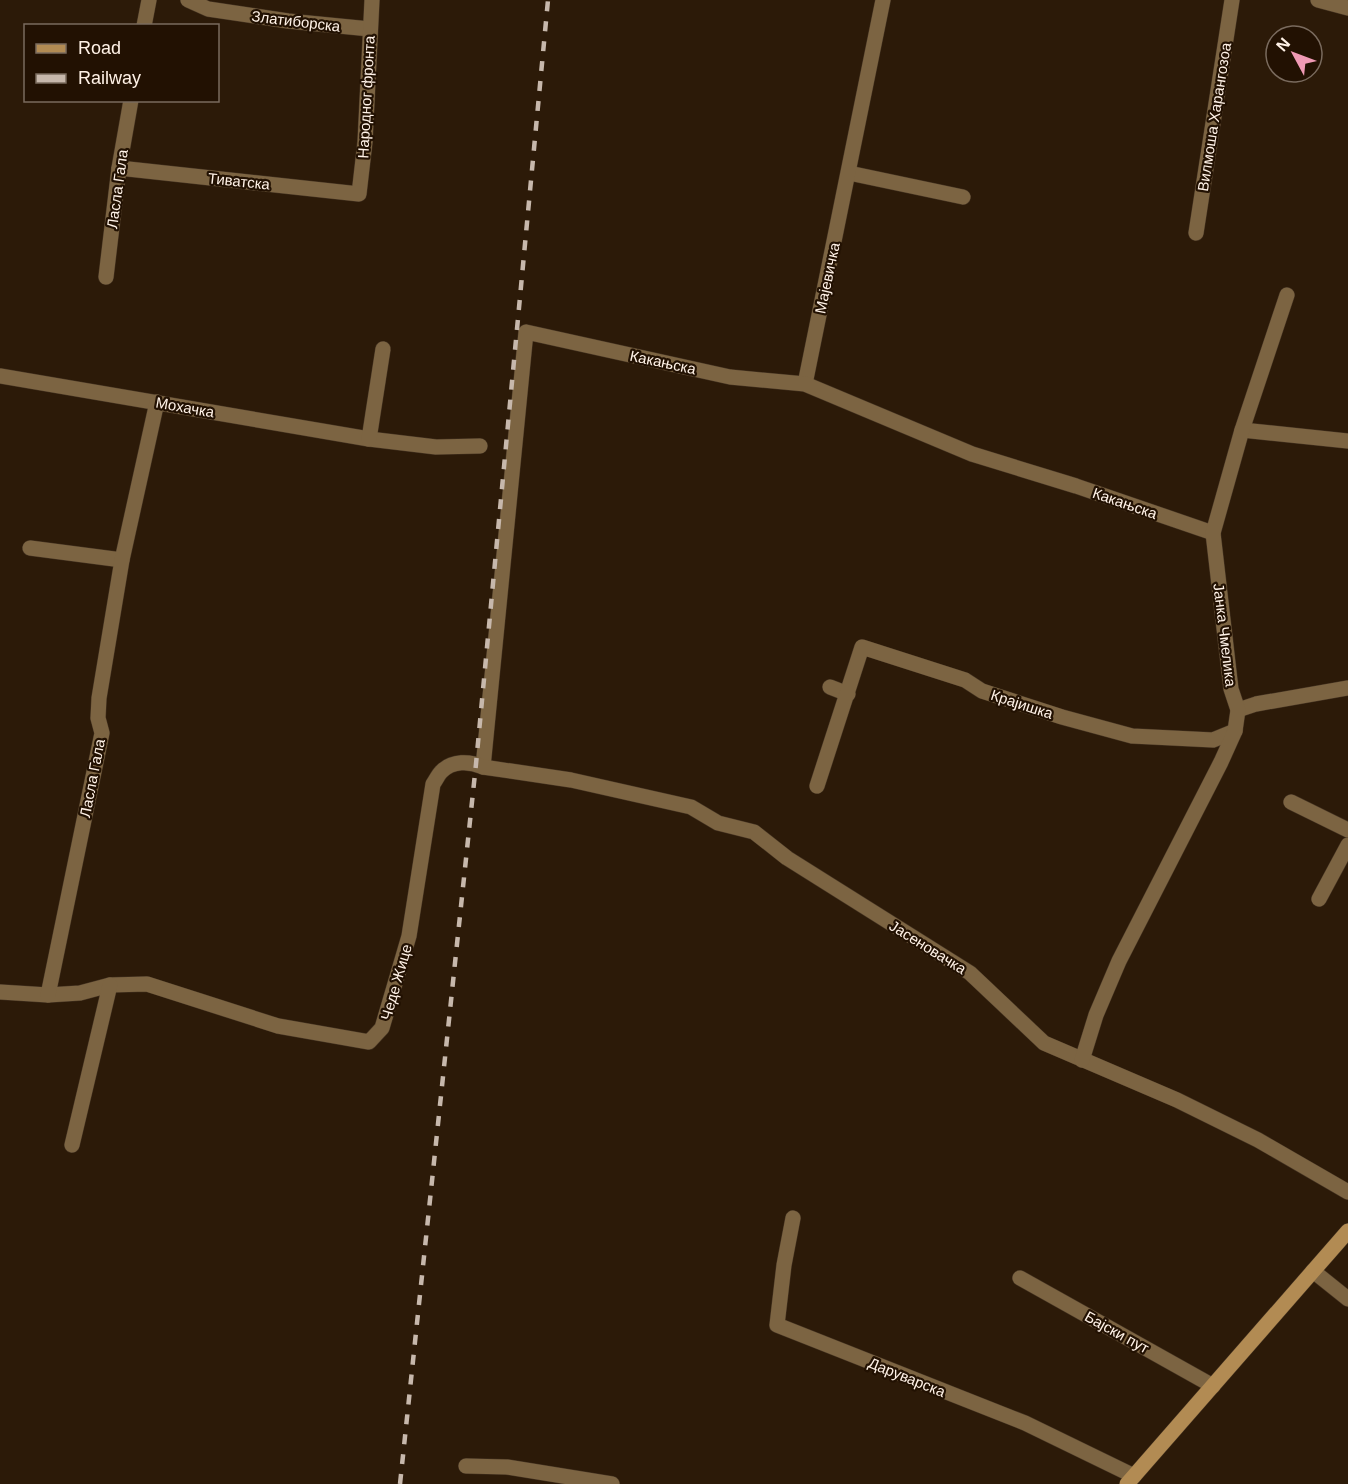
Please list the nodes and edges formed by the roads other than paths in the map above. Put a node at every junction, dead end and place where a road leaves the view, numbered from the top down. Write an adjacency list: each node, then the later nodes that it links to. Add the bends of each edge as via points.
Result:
1 (148, 0): 8 (street)
2 (188, 0): 9 (street, Златиборска, via 208,9)
3 (372, 0): 9 (street, Народног фронта)
4 (883, 0): 12 (street, Мајевичка)
5 (1232, 0): 15 (street, Вилмоша Харангозоа)
6 (1318, 0): 7 (street)
7 (1348, 8)
8 (144, 24)
9 (370, 29): 13 (street, Народног фронта)
10 (131, 102): 11 (street, Ласла Гала)
11 (119, 168): 13 (street, Тиватска); 16 (street, Ласла Гала)
12 (849, 173): 14 (street); 20 (street, Мајевичка)
13 (360, 194)
14 (963, 197)
15 (1196, 234)
16 (106, 277)
17 (1287, 295): 22 (street, Јанка Чмелика)
18 (383, 349): 23 (street)
19 (0, 376): 21 (street, Мохачка)
20 (805, 384): 26 (street, Какањска, via 972,454); 34 (street, Какањска, via 730,377 526,332)
21 (157, 402): 23 (street, Мохачка); 28 (street, Ласла Гала)
22 (1242, 430): 24 (street); 26 (street, Јанка Чмелика)
23 (369, 439): 25 (street, Мохачка, via 436,447)
24 (1348, 441)
25 (480, 446)
26 (1212, 533): 32 (street, Јанка Чмелика, via 1231,689)
27 (30, 548): 28 (street)
28 (122, 560): 42 (street, Ласла Гала, via 99,698 102,733)
29 (830, 687): 31 (street)
30 (1348, 688): 32 (street)
31 (848, 694): 33 (street, Крајишка, via 862,646 965,680 982,691 1132,736 1214,740); 35 (street, Крајишка)
32 (1238, 710): 33 (street, Јанка Чмелика)
33 (1234, 731): 43 (street, Јанка Чмелика, via 1119,961)
34 (483, 767): 40 (street, Чеде Жице, via 463,762 452,765 433,784 409,936 382,1028 369,1042 278,1026 147,984); 43 (street, Јасеновачка, via 571,780 691,807 718,823 754,832 787,858 970,973 1044,1043)
35 (817, 786)
36 (1291, 802): 37 (street)
37 (1348, 830)
38 (1348, 845): 39 (street)
39 (1318, 899)
40 (110, 985): 42 (street, Чеде Жице, via 80,993); 44 (street)
41 (0, 992): 42 (street, Чеде Жице)
42 (48, 995)
43 (1082, 1060): 45 (street, Јасеновачка, via 1258,1140)
44 (72, 1145)
45 (1348, 1192)
46 (793, 1218): 53 (street, Даруварска, via 777,1325 1024,1424)
47 (1348, 1231): 48 (street)
48 (1313, 1270): 50 (street); 51 (street)
49 (1020, 1278): 51 (street, Бајски пут)
50 (1348, 1299)
51 (1213, 1386): 53 (street)
52 (466, 1466): 54 (street, via 507,1467)
53 (1130, 1480)
54 (612, 1484)

